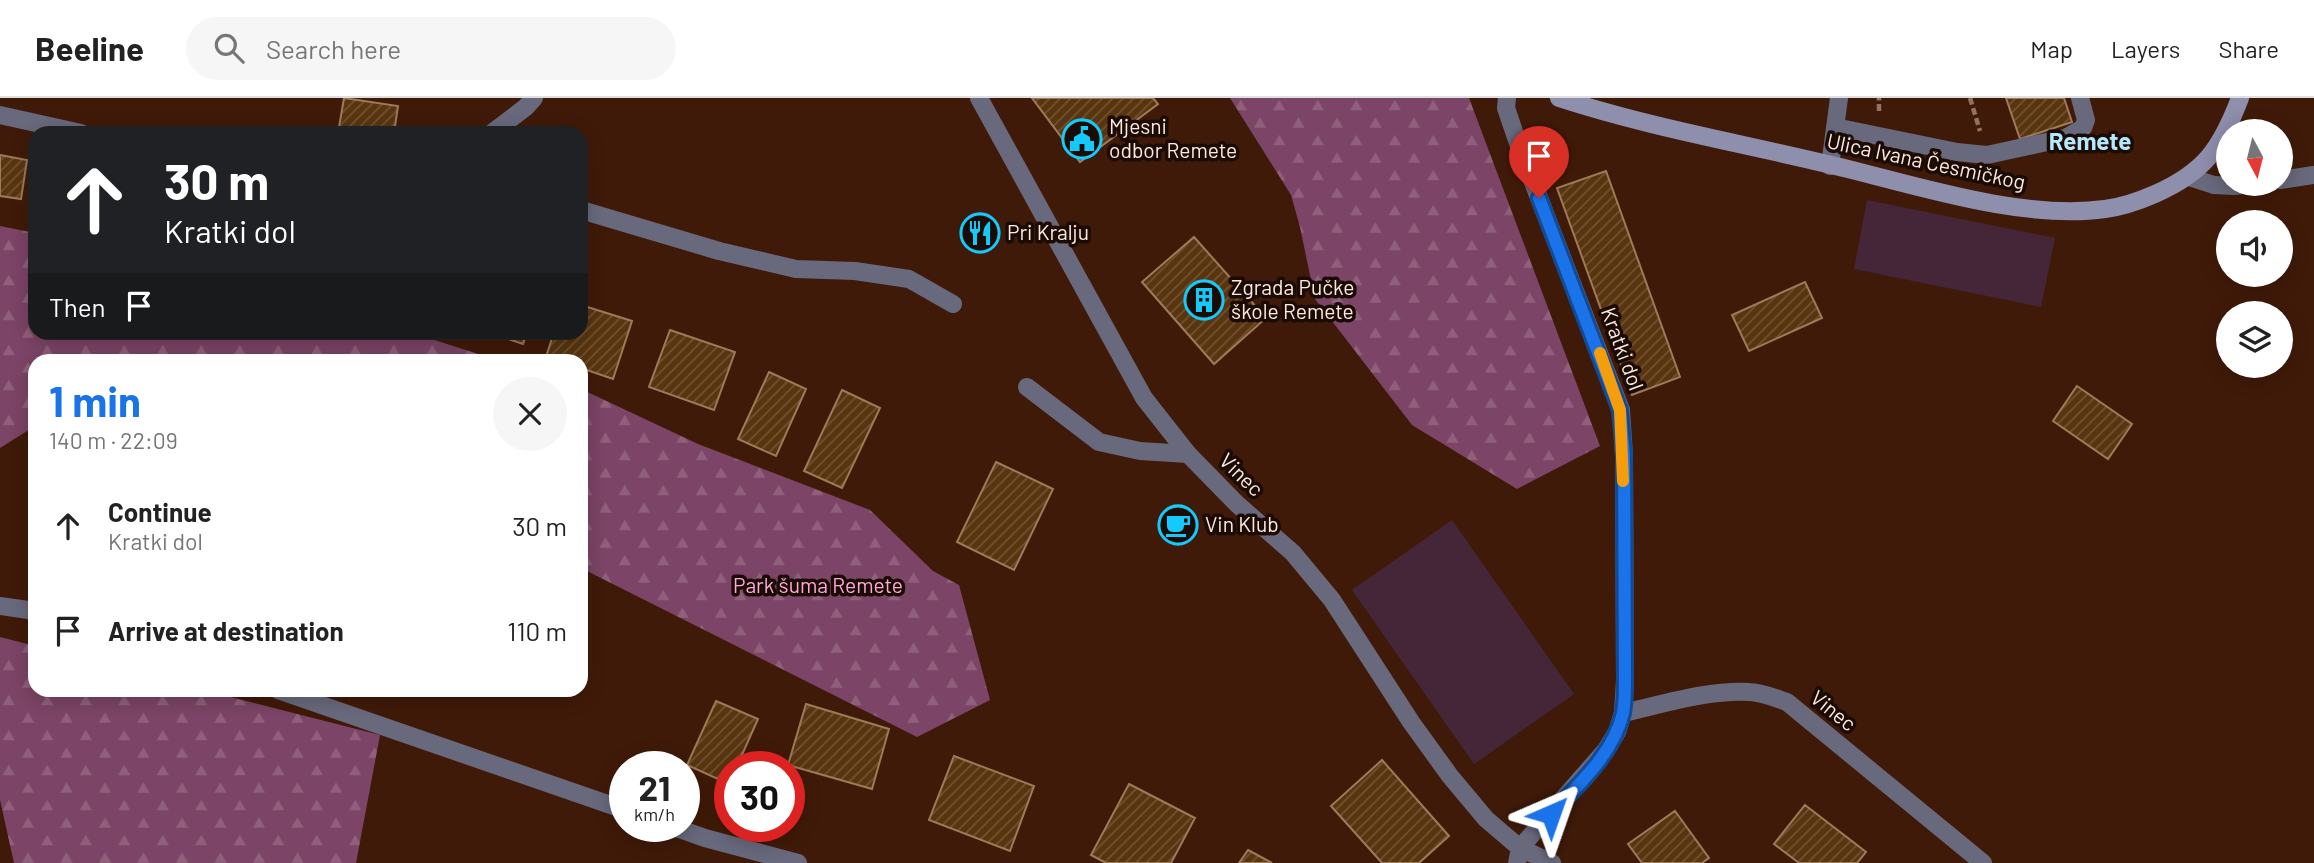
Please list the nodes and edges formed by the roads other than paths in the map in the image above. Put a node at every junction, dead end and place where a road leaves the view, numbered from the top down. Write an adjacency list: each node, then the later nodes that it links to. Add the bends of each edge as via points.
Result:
1 (534, 98): 10 (street)
2 (979, 98): 20 (street, Vinec, via 1144,398)
3 (1507, 98): 24 (street, Kratki dol, via 1519,146 1620,410 1624,455)
4 (1559, 98): 12 (main road, Ulica Ivana Česmičkog, via 1656,126)
5 (1839, 98): 11 (street)
6 (2080, 98): 11 (street, via 2086,120 2083,128 2065,138 1987,155)
7 (2240, 98): 14 (main road, Ulica Ivana Česmičkog, via 2221,140)
8 (0, 115): 9 (street)
9 (50, 126)
10 (501, 126)
11 (1835, 127): 12 (street)
12 (1830, 166): 14 (main road, Ulica Ivana Česmičkog, via 1994,203 2052,210 2105,209 2141,200)
13 (2314, 175): 15 (street)
14 (2189, 177): 16 (street)
15 (2293, 178)
16 (2216, 185)
17 (588, 213): 18 (street, via 796,268 909,279)
18 (953, 304)
19 (1027, 387): 20 (street, via 1099,442)
20 (1188, 454): 27 (street, Vinec, via 1293,553 1332,600 1450,776)
21 (0, 606): 22 (street)
22 (28, 610)
23 (298, 697): 25 (street)
24 (1623, 713): 27 (street, via 1606,750); 30 (street, Vinec, via 1719,693 1752,691 1787,702)
25 (609, 804)
26 (700, 836): 28 (street)
27 (1518, 855): 29 (street, Vinec)
28 (798, 863)
29 (1552, 863)
30 (1983, 863)

